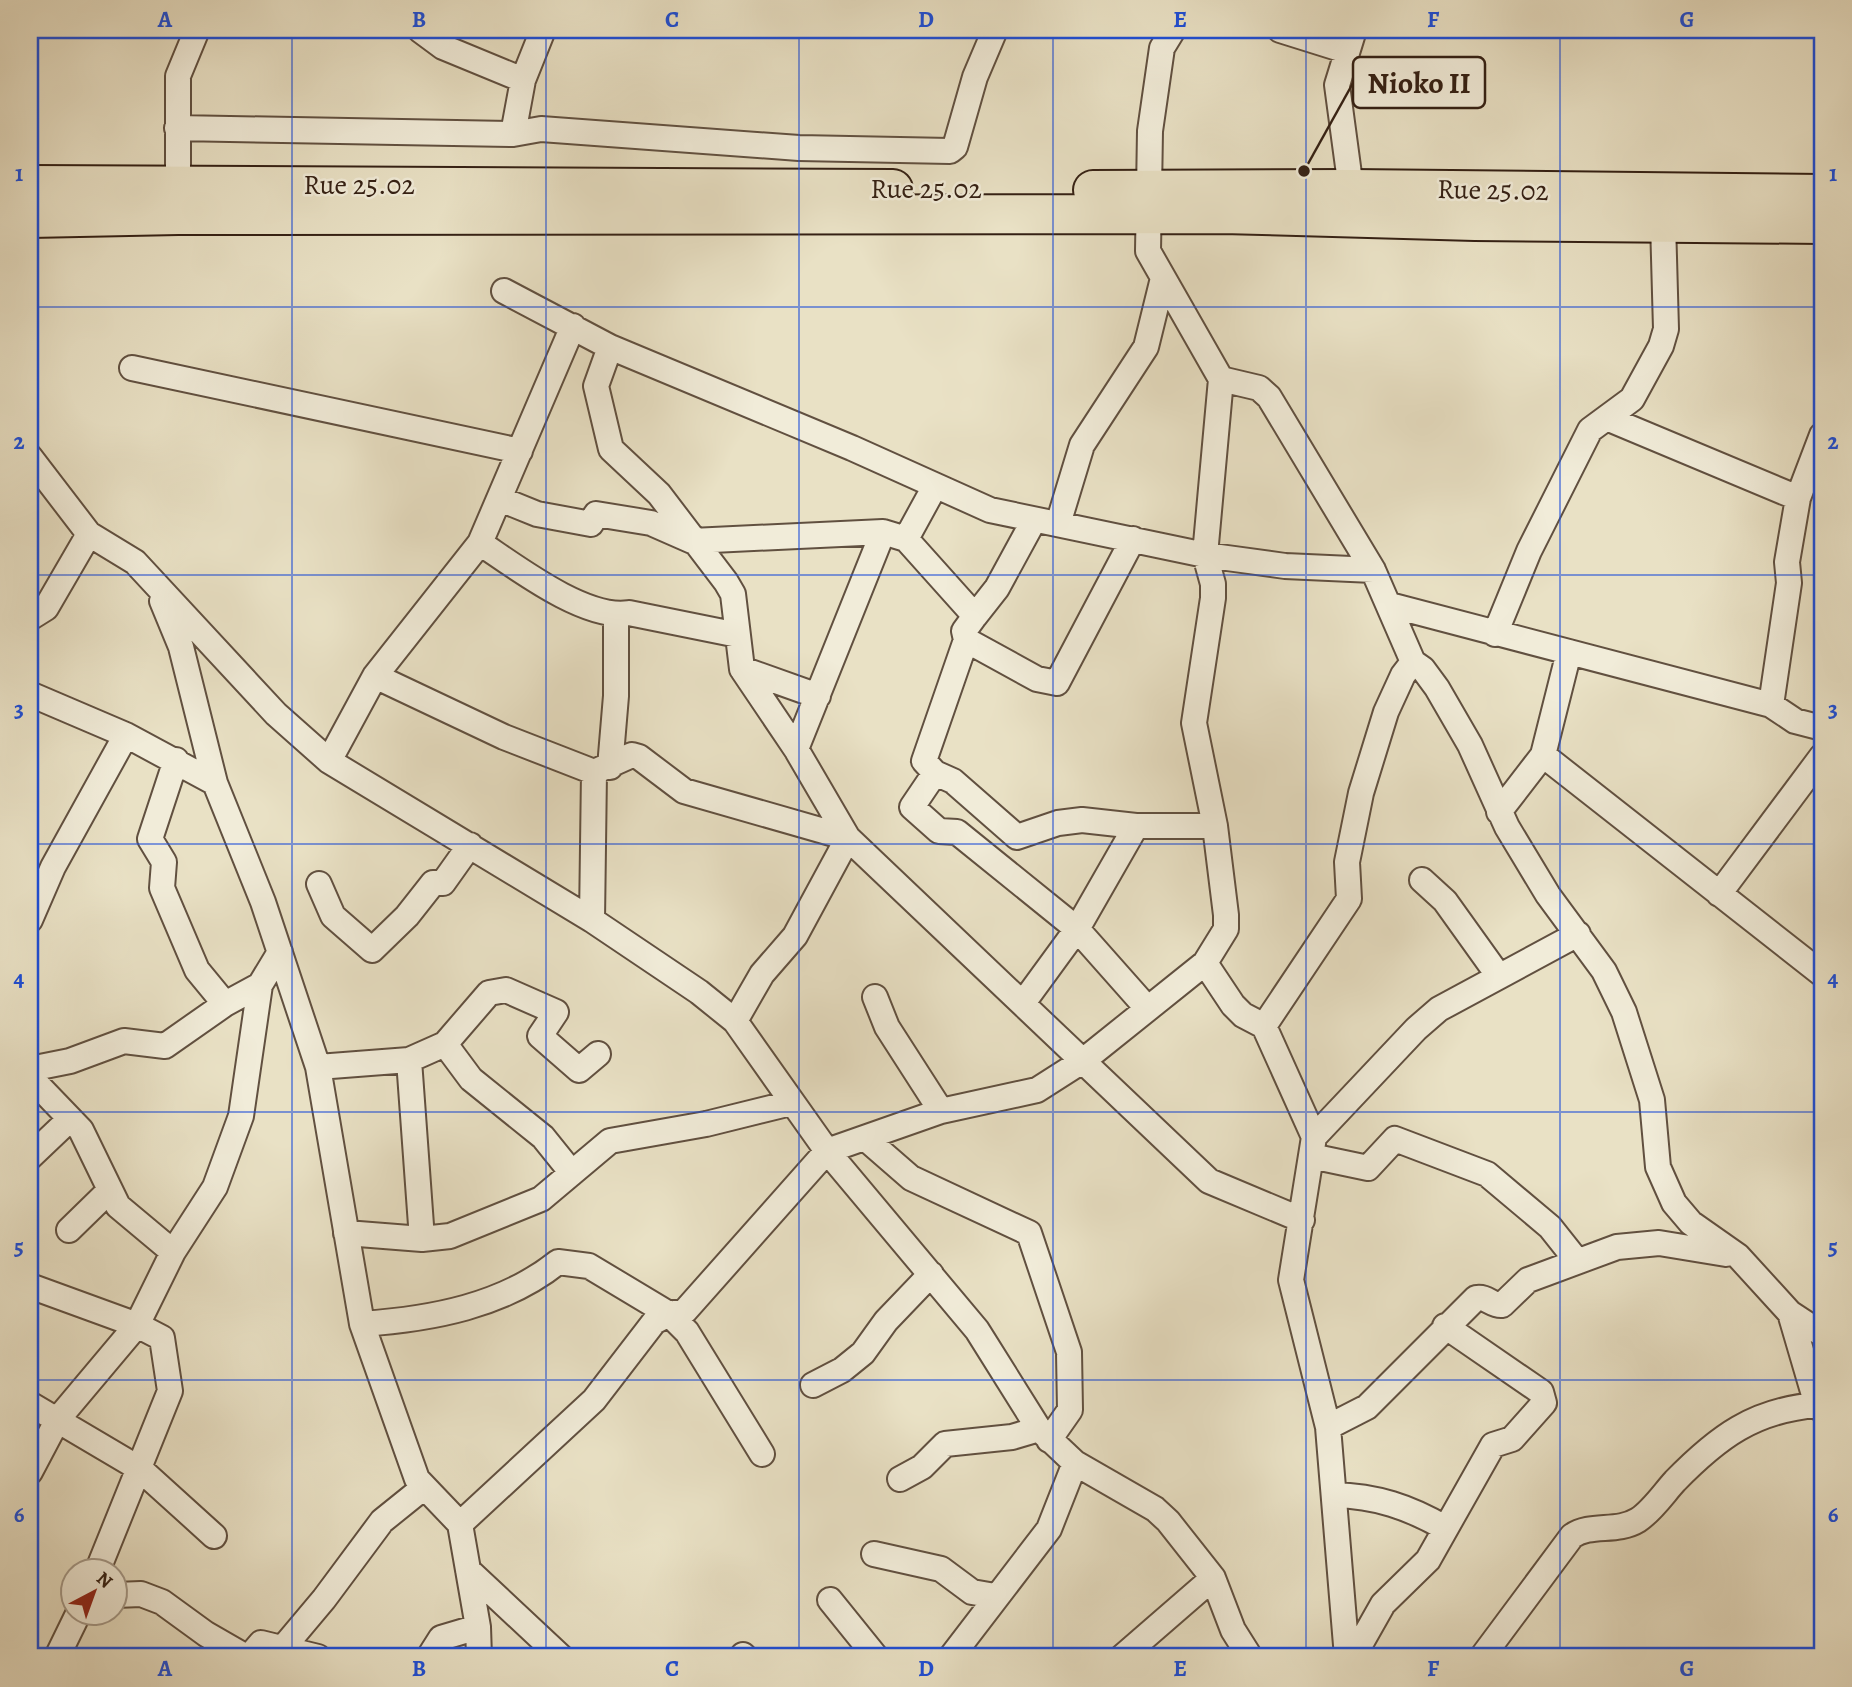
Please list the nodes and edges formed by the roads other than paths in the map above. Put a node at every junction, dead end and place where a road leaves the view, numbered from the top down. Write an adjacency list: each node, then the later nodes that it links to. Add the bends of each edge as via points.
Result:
1 (197, 30): 9 (street, via 178,76)
2 (420, 30): 8 (street, via 443,47)
3 (543, 30): 8 (street)
4 (995, 30): 10 (street, via 975,77 956,147 950,152 799,148 541,129)
5 (1173, 30): 15 (street, via 1159,64 1150,131)
6 (1280, 30): 7 (street)
7 (1350, 40): 12 (street, via 1337,100)
8 (523, 80): 10 (street)
9 (177, 128): 10 (street); 14 (street)
10 (513, 134)
11 (30, 185): 14 (main road)
12 (1351, 189): 13 (main road, Rue 25.02); 15 (main road, Rue 25.02)
13 (1822, 194)
14 (178, 199): 15 (main road); 16 (main road)
15 (1148, 202): 17 (main road); 19 (street, via 1149,251)
16 (30, 218)
17 (1663, 222): 18 (main road); 25 (street, via 1666,330 1632,399)
18 (1822, 224)
19 (1163, 278): 24 (street); 33 (street, via 1146,347 1082,445)
20 (504, 291): 21 (street)
21 (573, 326): 22 (street); 27 (street)
22 (610, 347): 29 (street); 37 (street, via 596,386 611,449 659,494)
23 (132, 368): 27 (street)
24 (1221, 379): 39 (street); 40 (street, via 1259,388 1269,397)
25 (1609, 419): 30 (street); 46 (street, via 1590,430 1529,551)
26 (1822, 435): 30 (street)
27 (520, 451): 31 (street)
28 (30, 457): 34 (street)
29 (935, 486): 32 (street, via 990,510); 35 (street)
30 (1798, 498): 55 (street)
31 (500, 499): 37 (street, via 537,514 591,524 596,514 651,523); 38 (street)
32 (1034, 520): 33 (street); 44 (street, via 997,588)
33 (1058, 524): 36 (street)
34 (89, 534): 41 (street, via 135,562); 45 (street, via 46,608)
35 (894, 536): 37 (street); 44 (street); 54 (street)
36 (1133, 538): 39 (street); 48 (street, via 1057,683 1037,678)
37 (692, 541): 47 (street, via 733,594)
38 (480, 543): 43 (street, via 552,592); 52 (street)
39 (1205, 555): 40 (street, via 1285,566); 68 (street, via 1213,598 1194,723)
40 (1373, 570): 42 (street)
41 (155, 585): 62 (street, via 275,713); 65 (street, via 181,647)
42 (1390, 604): 46 (street); 50 (street)
43 (616, 615): 47 (street, via 629,613); 63 (street, via 616,696)
44 (975, 616): 48 (street, via 964,631)
45 (30, 618)
46 (1495, 634): 49 (street)
47 (738, 635): 51 (street)
48 (966, 640): 64 (street, via 924,761)
49 (1569, 652): 55 (street); 59 (street)
50 (1413, 662): 66 (street, via 1437,688 1470,745); 88 (street, via 1386,712 1361,793 1347,862 1349,899)
51 (742, 669): 54 (street); 58 (street)
52 (375, 677): 62 (street); 63 (street, via 504,737)
53 (30, 694): 57 (street)
54 (817, 696): 58 (street)
55 (1772, 705): 56 (street, via 1795,721)
56 (1822, 728)
57 (126, 735): 61 (street); 74 (street, via 52,867)
58 (796, 749): 69 (street)
59 (1543, 755): 66 (street); 73 (street)
60 (1822, 756): 73 (street)
61 (176, 760): 65 (street); 85 (street, via 150,839 164,862 162,888 197,970)
62 (329, 761): 70 (street)
63 (602, 770): 69 (street, via 632,755 684,791); 75 (street)
64 (935, 773): 67 (street, via 953,781 1017,837 1083,820); 76 (street, via 912,807 939,831 957,832)
65 (215, 783): 78 (street)
66 (1499, 812): 77 (street, via 1548,895)
67 (1136, 826): 68 (street); 76 (street)
68 (1215, 826): 79 (street, via 1226,929)
69 (848, 838): 84 (street); 87 (street, via 796,936 762,974)
70 (470, 845): 72 (street, via 443,883 433,883 372,950 333,916); 75 (street)
71 (1422, 880): 81 (street, via 1445,901)
72 (319, 884)
73 (1719, 894): 80 (street)
74 (30, 920)
75 (592, 920): 87 (street)
76 (1077, 929): 84 (street); 86 (street)
77 (1578, 934): 81 (street); 110 (street, via 1599,961 1624,1012 1652,1100 1658,1167 1665,1186 1691,1223)
78 (280, 952): 82 (street); 93 (street)
79 (1205, 962): 86 (street); 88 (street, via 1233,1005)
80 (1822, 974)
81 (1498, 975): 100 (street, via 1448,1003 1416,1029)
82 (260, 985): 85 (street); 109 (street, via 237,1131 215,1187)
83 (875, 996): 97 (street, via 887,1027)
84 (1023, 1003): 92 (street)
85 (225, 1004): 94 (street, via 164,1046 124,1041)
86 (1147, 1008): 92 (street)
87 (735, 1021): 96 (street)
88 (1264, 1026): 100 (street)
89 (444, 1044): 90 (street, via 489,993 506,990 556,1012 540,1037 579,1070); 91 (street); 103 (street, via 471,1079 542,1137)
90 (598, 1054)
91 (409, 1060): 93 (street); 108 (street)
92 (1084, 1060): 97 (street, via 1026,1094); 105 (street, via 1209,1181)
93 (318, 1067): 107 (street)
94 (30, 1069)
95 (30, 1077): 98 (street)
96 (790, 1103): 101 (street); 103 (street, via 610,1141)
97 (942, 1111): 99 (street)
98 (70, 1119): 102 (street); 104 (street)
99 (865, 1138): 101 (street); 125 (street, via 911,1178 1029,1233 1069,1352 1070,1410)
100 (1313, 1146): 105 (street); 111 (street, via 1368,1168 1395,1139 1482,1171 1550,1227)
101 (827, 1151): 112 (street); 115 (street, via 685,1311)
102 (30, 1157)
103 (572, 1172): 108 (street, via 541,1199 461,1233)
104 (110, 1190): 106 (street); 109 (street, via 118,1206)
105 (1302, 1220): 124 (street, via 1291,1279)
106 (69, 1230)
107 (346, 1233): 108 (street); 116 (street)
108 (422, 1239)
109 (173, 1252): 117 (street)
110 (1738, 1256): 111 (street, via 1659,1243 1618,1247); 114 (street)
111 (1577, 1261): 118 (street, via 1528,1280 1502,1305 1476,1298)
112 (930, 1274): 120 (street, via 863,1353); 125 (street, via 977,1330)
113 (30, 1286): 117 (street)
114 (1790, 1313): 119 (street); 122 (street)
115 (669, 1314): 116 (street, via 589,1266 558,1262 534,1280 461,1309 420,1320); 126 (street, via 687,1332); 133 (street, via 646,1331 594,1400)
116 (362, 1324): 131 (street)
117 (137, 1325): 123 (street); 128 (street, via 162,1338 170,1391)
118 (1445, 1326): 124 (street, via 1367,1407); 134 (street, via 1541,1392 1545,1401 1512,1439 1494,1443)
119 (1822, 1334)
120 (813, 1385)
121 (30, 1404): 123 (street)
122 (1820, 1407): 158 (street, via 1749,1420 1697,1459 1640,1519 1623,1527 1579,1531 1572,1536)
123 (58, 1419): 128 (street); 129 (street)
124 (1328, 1427): 132 (street)
125 (1044, 1435): 127 (street); 130 (street, via 945,1444 922,1467)
126 (762, 1454)
127 (1075, 1463): 139 (street, via 1155,1509); 141 (street, via 1049,1529)
128 (140, 1469): 135 (street); 137 (street)
129 (30, 1472)
130 (900, 1479)
131 (423, 1488): 133 (street); 145 (street, via 382,1521)
132 (1334, 1495): 134 (street, via 1395,1504); 156 (street)
133 (460, 1524): 138 (street)
134 (1445, 1528): 157 (street, via 1428,1560 1383,1604)
135 (214, 1536)
136 (874, 1554): 141 (street, via 941,1569 972,1592)
137 (103, 1558)
138 (468, 1570): 143 (street); 151 (street)
139 (1213, 1578): 154 (street); 155 (street)
140 (130, 1594): 147 (street, via 162,1602)
141 (995, 1596): 153 (street)
142 (830, 1600): 152 (street)
143 (478, 1627): 149 (street, via 441,1638); 150 (street)
144 (71, 1628): 146 (street)
145 (282, 1649): 147 (street, via 261,1643); 148 (street)
146 (57, 1657)
147 (248, 1657)
148 (318, 1657)
149 (429, 1657)
150 (480, 1657)
151 (561, 1657)
152 (876, 1657)
153 (951, 1657)
154 (1122, 1657)
155 (1250, 1657)
156 (1348, 1657)
157 (1353, 1657)
158 (1482, 1657)

